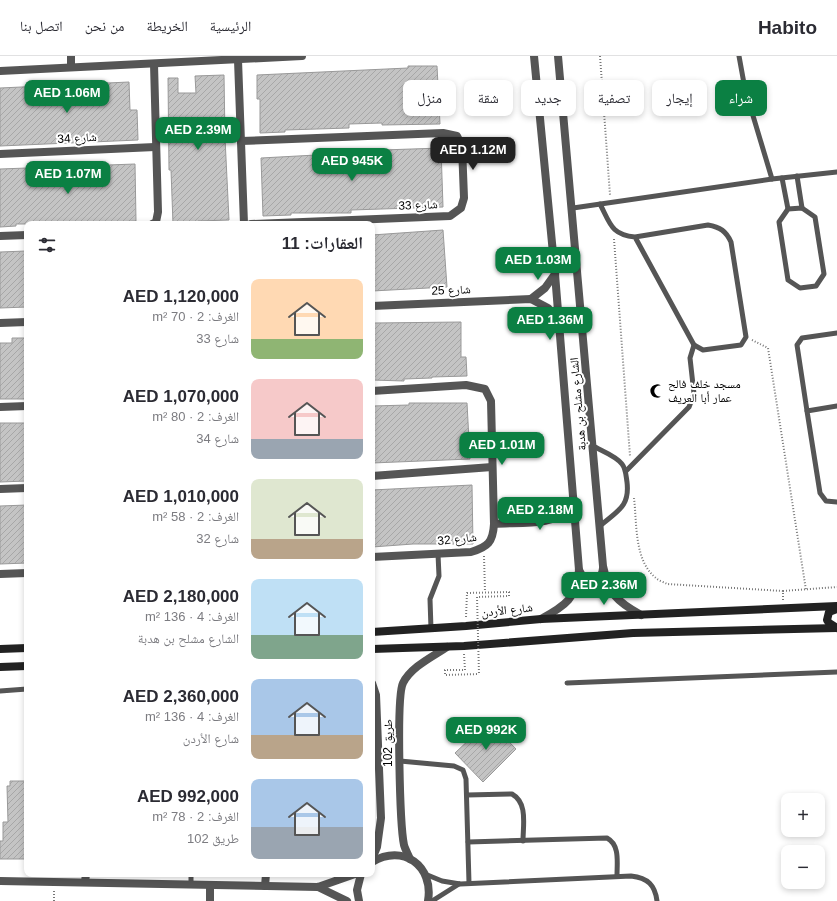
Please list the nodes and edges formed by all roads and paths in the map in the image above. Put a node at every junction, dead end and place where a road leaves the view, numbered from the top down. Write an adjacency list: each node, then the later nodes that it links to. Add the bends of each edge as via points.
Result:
1 (70, 56): 10 (street)
2 (286, 56): 3 (street); 8 (street)
3 (302, 56)
4 (534, 56): 12 (street, الشارع مشلح بن هدبة)
5 (558, 56): 13 (street, الشارع مشلح بن هدبة)
6 (600, 56): 23 (path)
7 (739, 56): 22 (lane, via 745,89)
8 (238, 60): 9 (street); 16 (street)
9 (154, 64): 10 (street); 17 (street)
10 (71, 67): 11 (street)
11 (0, 71)
12 (536, 80)
13 (560, 80)
14 (540, 116): 35 (street, الشارع مشلح بن هدبة)
15 (563, 116): 25 (street, الشارع مشلح بن هدبة)
16 (241, 141): 29 (street); 30 (street, شارع 33, via 443,133 457,136 462,146 464,198 461,208 450,216)
17 (155, 147): 18 (street, شارع 34); 28 (street)
18 (0, 154)
19 (837, 172): 20 (lane)
20 (797, 176): 21 (lane); 26 (lane)
21 (782, 178): 22 (lane); 27 (lane)
22 (772, 179): 23 (lane)
23 (611, 202): 24 (lane)
24 (600, 204): 25 (lane); 31 (lane)
25 (573, 208): 49 (street, الشارع مشلح بن هدبة)
26 (802, 208): 27 (lane); 27 (lane, via 814,218 824,274 816,286 800,288 788,280 779,222)
27 (788, 209)
28 (156, 221)
29 (244, 221)
30 (326, 221)
31 (614, 230): 34 (lane, via 623,236); 51 (path)
32 (24, 235): 33 (street)
33 (0, 236)
34 (635, 237): 42 (lane, via 708,225 718,227 726,233 731,242); 43 (lane)
35 (555, 274): 36 (street, via 545,288); 39 (street, الشارع مشلح بن هدبة)
36 (531, 299): 37 (street, شارع 25); 39 (street, via 548,308)
37 (375, 306)
38 (24, 322): 40 (street)
39 (559, 322): 58 (street, الشارع مشلح بن هدبة)
40 (0, 323)
41 (837, 333): 48 (lane, via 802,338 797,345)
42 (746, 337): 43 (lane, via 741,344 703,350); 69 (path, via 768,348)
43 (694, 345): 51 (lane, via 690,358 694,394 689,407)
44 (375, 390): 50 (street, شارع 32, via 466,385 485,389 491,401)
45 (24, 406): 47 (street)
46 (837, 406): 48 (lane)
47 (0, 407)
48 (807, 411): 57 (lane, via 820,493 826,501)
49 (593, 446): 52 (lane, via 622,464); 60 (street, الشارع مشلح بن هدبة)
50 (492, 467): 53 (street); 59 (street, شارع 32)
51 (631, 467): 52 (lane)
52 (626, 471): 60 (lane, via 627,500)
53 (375, 476)
54 (24, 488): 55 (street)
55 (0, 489)
56 (634, 496): 70 (path, via 640,548 649,570 656,578 667,584)
57 (837, 502)
58 (575, 508): 59 (street, via 564,516 551,520); 65 (street, الشارع مشلح بن هدبة)
59 (494, 524): 61 (street, شارع 32, via 494,534)
60 (600, 526): 64 (street, الشارع مشلح بن هدبة)
61 (483, 549): 62 (street, شارع 32); 71 (path)
62 (438, 554): 63 (street, شارع 32); 79 (lane, via 439,576 430,599)
63 (375, 557)
64 (603, 566): 65 (street, via 603,573 593,580 586,580); 75 (street, الشارع مشلح بن هدبة, via 607,584 613,594 628,608)
65 (579, 570): 76 (street, الشارع مشلح بن هدبة, via 578,585 567,602 560,609)
66 (24, 573): 67 (street)
67 (0, 574)
68 (837, 588): 69 (path)
69 (806, 590): 70 (path)
70 (782, 591): 73 (path)
71 (485, 592): 77 (path, via 467,593); 81 (path, bridge, via 509,592 509,596 476,597 479,674 445,675 445,670 465,670)
72 (837, 606): 73 (main road, شارع الأردن)
73 (784, 609): 75 (main road, شارع الأردن)
74 (837, 609): 78 (main road, via 829,612 827,616 829,623)
75 (640, 614): 76 (main road, شارع الأردن)
76 (541, 619): 77 (main road, شارع الأردن)
77 (466, 626): 79 (main road, شارع الأردن)
78 (837, 628): 81 (main road, via 633,633)
79 (431, 629): 80 (main road, شارع الأردن)
80 (375, 632)
81 (464, 646): 82 (main road)
82 (446, 647): 85 (main road); 93 (street, طريق 102, via 413,670 402,685)
83 (24, 648): 84 (main road)
84 (0, 649)
85 (375, 649)
86 (24, 666): 87 (main road)
87 (0, 667)
88 (837, 672): 89 (lane)
89 (567, 684)
90 (24, 689): 91 (lane)
91 (0, 691)
92 (375, 692): 97 (street, طريق 102, via 381,818)
93 (400, 761): 94 (lane, via 459,766 466,774); 99 (street, طريق 102, via 404,846)
94 (467, 795): 95 (lane, via 512,794 518,798 522,804); 96 (lane)
95 (523, 841): 96 (lane); 101 (lane, via 607,838 616,847)
96 (468, 842): 108 (lane)
97 (375, 852)
98 (375, 859): 99 (street, via 390,854)
99 (410, 859): 100 (street, via 419,865)
100 (425, 874): 109 (lane, via 442,881); 117 (street, via 428,882)
101 (617, 876): 108 (lane); 119 (lane, via 642,877 650,882 656,891)
102 (191, 877): 110 (lane)
103 (266, 877): 112 (street)
104 (346, 877): 113 (street)
105 (361, 877): 116 (street, via 357,890)
106 (86, 878): 107 (street); 110 (street)
107 (0, 881)
108 (470, 883): 109 (lane)
109 (460, 884): 118 (lane)
110 (191, 885): 111 (street)
111 (210, 886): 112 (street); 114 (street)
112 (265, 886): 113 (street)
113 (318, 887): 115 (street)
114 (210, 901)
115 (347, 901)
116 (359, 901)
117 (428, 901)
118 (432, 901)
119 (657, 901)

